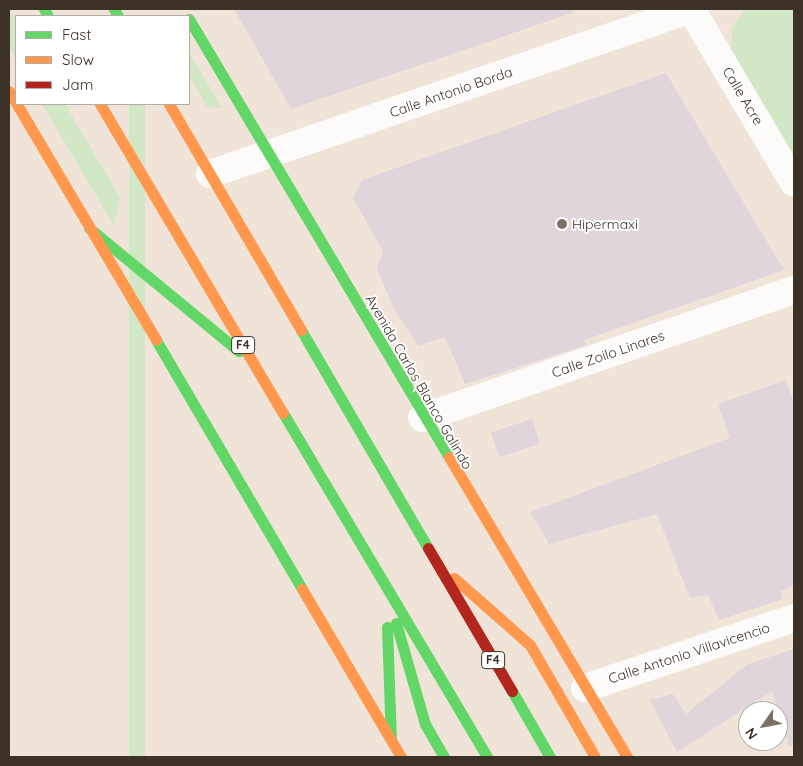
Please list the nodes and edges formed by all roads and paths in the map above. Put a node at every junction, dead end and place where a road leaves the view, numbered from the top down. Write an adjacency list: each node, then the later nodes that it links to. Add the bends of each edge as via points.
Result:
1 (691, 9): 6 (street, Calle Antonio Borda); 8 (street, Calle Acre)
2 (190, 21): 6 (main road, Avenida Carlos Blanco Galindo)
3 (17, 105): 9 (main road)
4 (101, 105): 11 (main road, F4)
5 (170, 105): 7 (main road, F4)
6 (269, 154): 7 (street, Calle Antonio Borda); 12 (main road, Avenida Carlos Blanco Galindo)
7 (210, 174): 13 (main road, F4)
8 (794, 184)
9 (89, 228): 11 (main road); 17 (main road)
10 (794, 290): 12 (street, Calle Zoilo Linares)
11 (254, 363): 14 (main road, F4)
12 (422, 418): 16 (main road, Avenida Carlos Blanco Galindo)
13 (436, 562): 21 (main road, F4); 22 (main road, via 530,645)
14 (386, 585): 17 (main road); 19 (main road, via 425,724); 20 (main road, F4)
15 (794, 618): 16 (street, Calle Antonio Villavicencio)
16 (585, 688): 23 (main road, Avenida Carlos Blanco Galindo)
17 (390, 739): 18 (main road)
18 (402, 757)
19 (444, 757)
20 (487, 757)
21 (550, 757)
22 (595, 757)
23 (627, 757)

